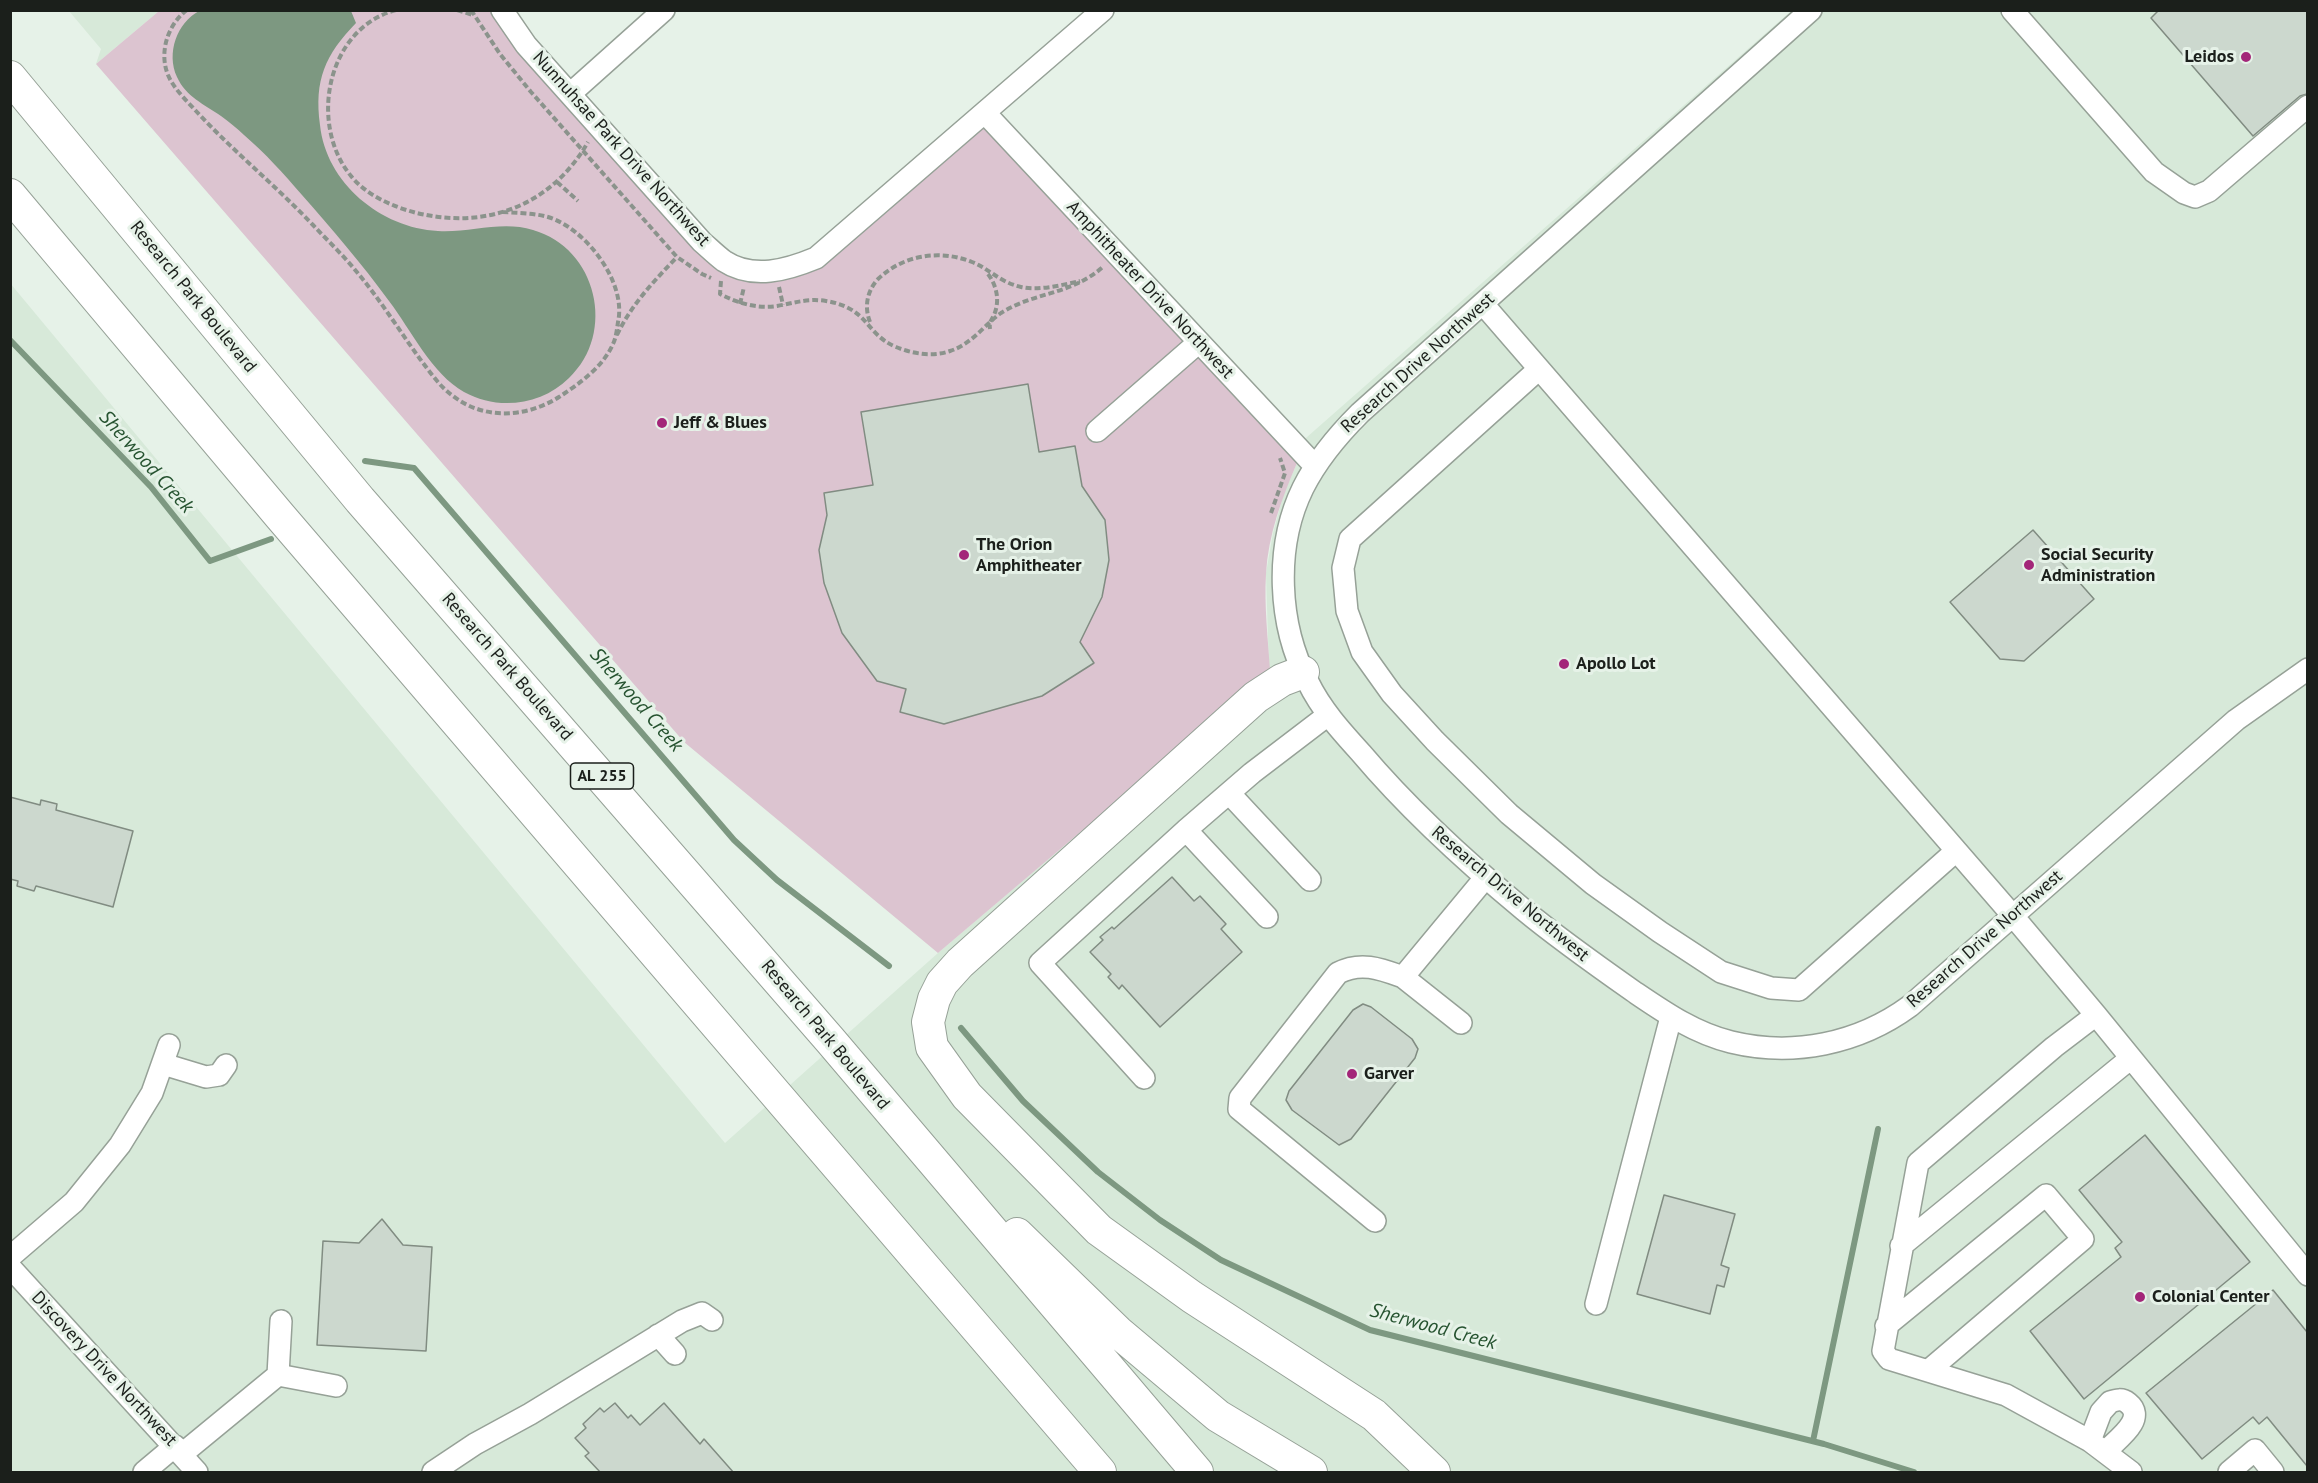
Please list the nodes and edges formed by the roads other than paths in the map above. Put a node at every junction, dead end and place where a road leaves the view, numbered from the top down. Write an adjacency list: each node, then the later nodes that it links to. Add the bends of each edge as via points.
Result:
1 (502, 10): 7 (street, Nunnuhsae Park Drive Northwest, via 526,45)
2 (664, 10): 7 (street)
3 (1103, 10): 9 (street, Nunnuhsae Park Drive Northwest)
4 (1811, 10): 11 (street, Research Drive Northwest)
5 (2012, 10): 8 (street, via 2154,172 2196,197 2209,191)
6 (10, 76): 33 (highway, Research Park Boulevard / AL 255, via 360,500)
7 (570, 94): 9 (street, Nunnuhsae Park Drive Northwest, via 702,242 725,261 754,272 787,270 816,258)
8 (2307, 106)
9 (985, 113): 12 (street, Amphitheater Drive Northwest)
10 (10, 195): 48 (highway)
11 (1483, 304): 13 (street); 15 (street, Research Drive Northwest, via 1359,413)
12 (1199, 342): 14 (street); 15 (street, Amphitheater Drive Northwest)
13 (1539, 369): 21 (street); 21 (street, via 1350,539 1344,568 1347,611 1362,652 1392,694 1509,814 1593,884 1721,972 1771,988 1799,990)
14 (1097, 431)
15 (1315, 466): 17 (street, Research Drive Northwest, via 1296,502 1285,552 1288,625)
16 (2307, 669): 24 (street, Research Drive Northwest, via 2236,720)
17 (1303, 672): 18 (street, Research Drive Northwest); 57 (highway, via 1256,697 960,963 934,999 929,1034 932,1047 967,1096 1099,1230 1192,1297 1374,1415)
18 (1328, 715): 19 (street); 22 (street, Research Drive Northwest, via 1400,798)
19 (1229, 793): 20 (street); 23 (street)
20 (1186, 830): 25 (street); 32 (street, via 1040,963)
21 (1956, 851): 24 (street)
22 (1485, 878): 26 (street); 28 (street, Research Drive Northwest, via 1556,936)
23 (1310, 880)
24 (2013, 916): 27 (street); 28 (street, Research Drive Northwest, via 1910,1006 1879,1026 1841,1040 1816,1046 1767,1048 1730,1042)
25 (1267, 917)
26 (1403, 977): 29 (street); 34 (street, via 1374,967 1350,967 1338,973 1240,1098 1239,1109)
27 (2096, 1015): 30 (street); 35 (street, via 1918,1163)
28 (1671, 1017): 39 (street)
29 (1461, 1023)
30 (2131, 1058): 35 (street); 38 (street)
31 (226, 1065): 36 (street, via 219,1075 206,1077 166,1054 152,1093 120,1145 74,1202)
32 (1144, 1078)
33 (898, 1121): 55 (highway, Research Park Boulevard / AL 255); 56 (highway, via 1118,1332 1218,1416)
34 (1375, 1221)
35 (1901, 1246): 42 (street)
36 (10, 1257)
37 (10, 1267): 49 (street, Discovery Drive Northwest)
38 (2307, 1275)
39 (1596, 1304)
40 (712, 1320): 43 (street, via 702,1313)
41 (280, 1321): 46 (street)
42 (1886, 1326): 45 (street, via 1883,1351 1889,1359); 45 (street, via 2046,1194 2083,1239)
43 (658, 1335): 44 (street); 52 (street, via 475,1444)
44 (675, 1354)
45 (1928, 1371): 58 (street, via 2006,1395 2098,1446)
46 (278, 1375): 47 (street); 49 (street)
47 (336, 1386)
48 (1041, 1405): 53 (highway); 54 (highway)
49 (178, 1450): 50 (street); 51 (street, Discovery Drive Northwest)
50 (144, 1473)
51 (197, 1473)
52 (434, 1473)
53 (1089, 1473)
54 (1100, 1473)
55 (1197, 1473)
56 (1311, 1473)
57 (1434, 1473)
58 (2132, 1473)
59 (2229, 1473): 60 (street, via 2255,1450)
60 (2272, 1473)

